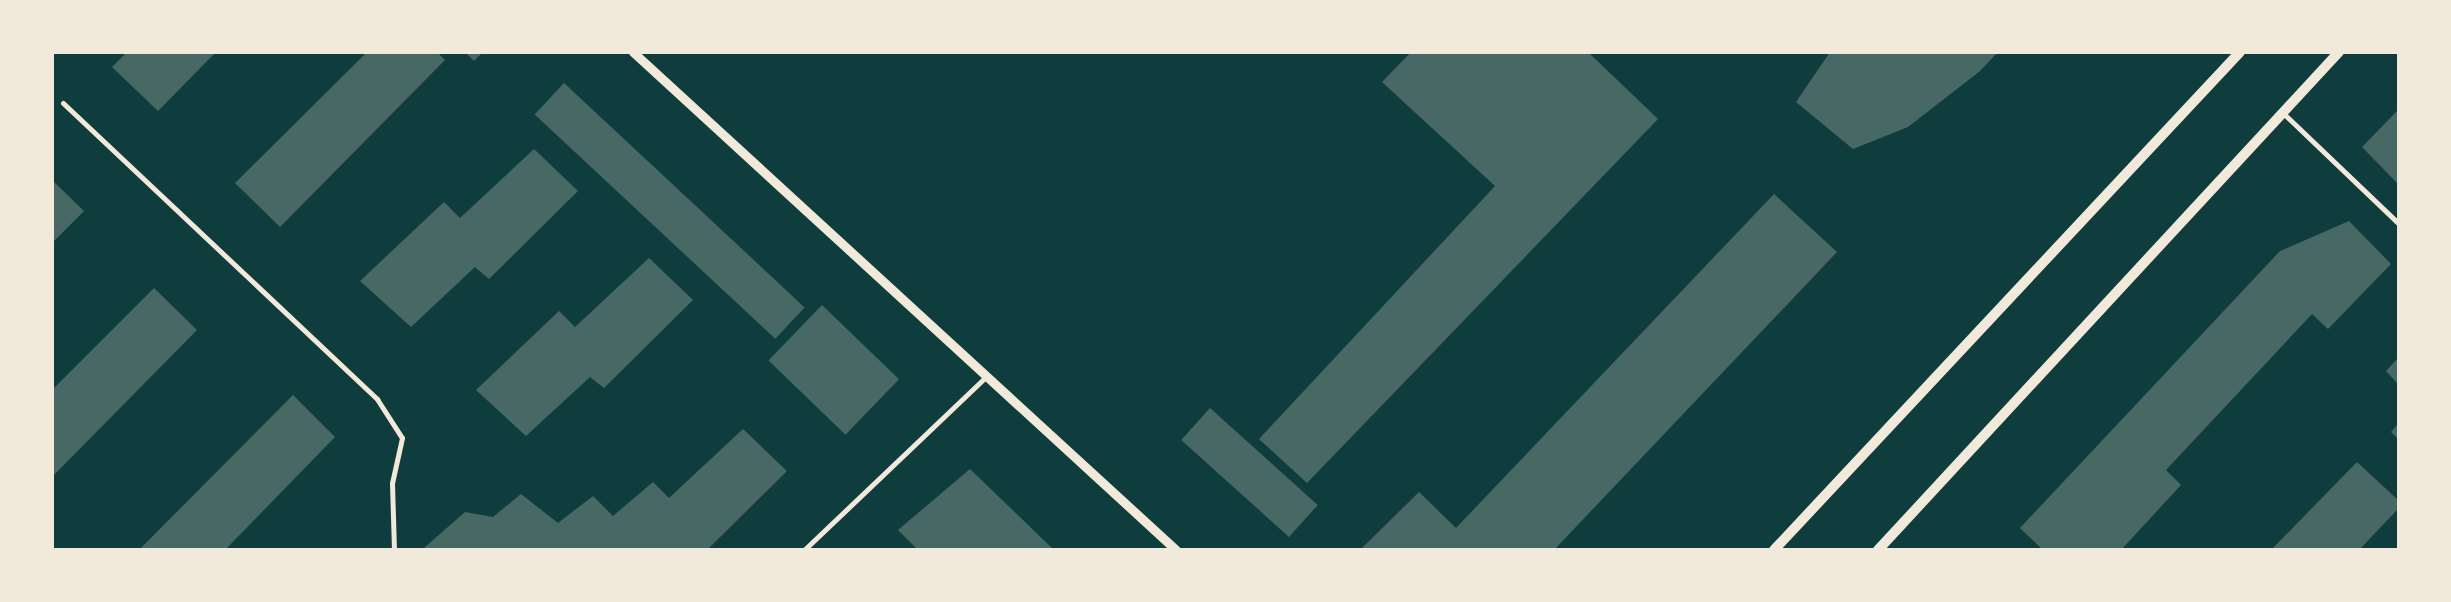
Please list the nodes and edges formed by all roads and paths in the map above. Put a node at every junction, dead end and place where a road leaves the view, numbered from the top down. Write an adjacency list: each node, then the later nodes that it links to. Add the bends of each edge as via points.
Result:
1 (633, 52): 7 (street)
2 (2240, 52): 11 (main road)
3 (2339, 52): 5 (main road)
4 (62, 103): 8 (street, via 377,399 402,438 392,483)
5 (2283, 113): 6 (street); 12 (main road)
6 (2398, 224)
7 (987, 376): 9 (street); 10 (street)
8 (394, 550)
9 (804, 550)
10 (1176, 550)
11 (1774, 550)
12 (1878, 550)

